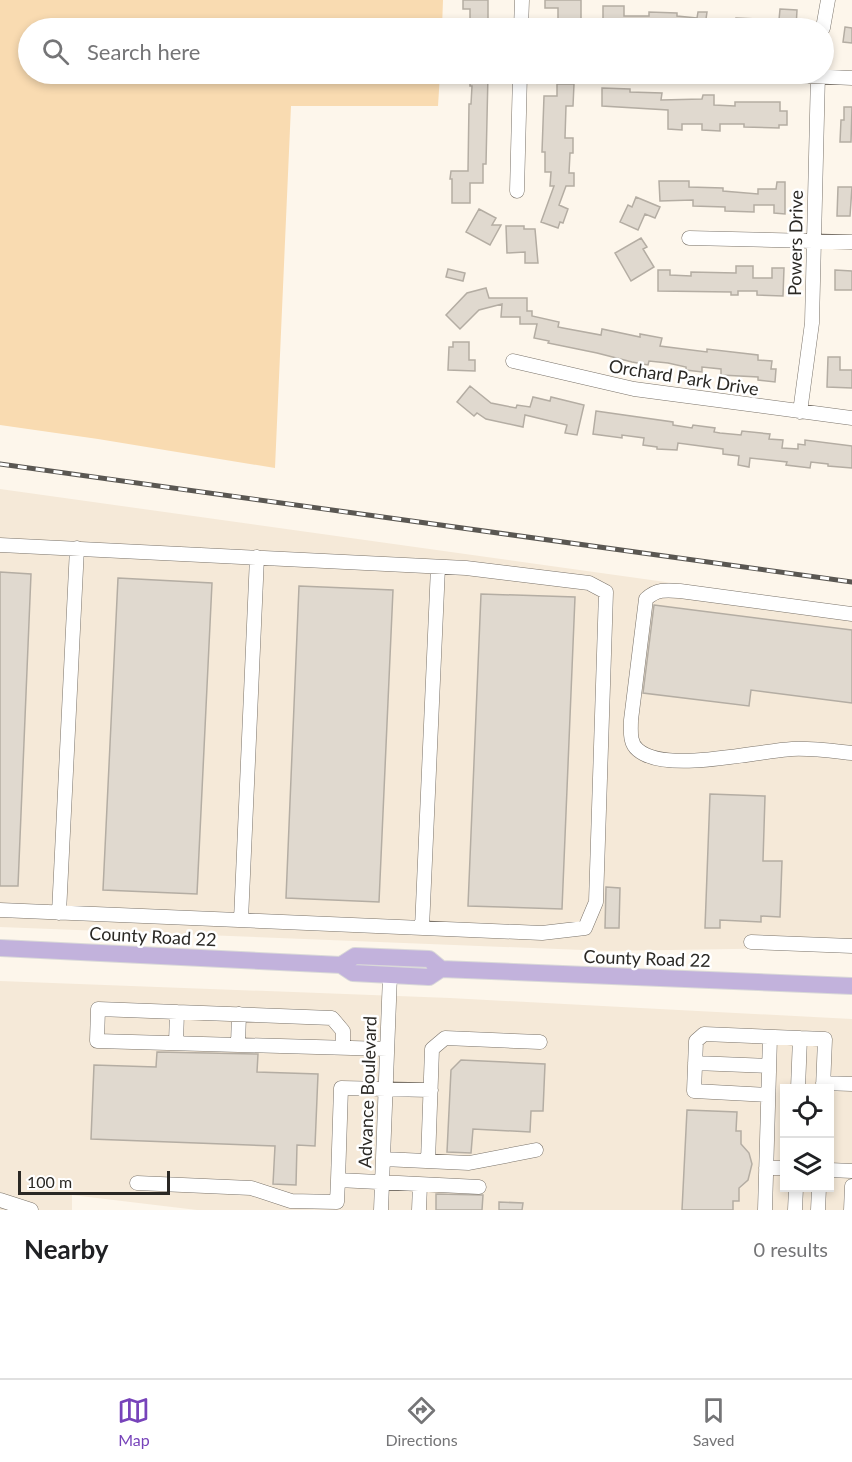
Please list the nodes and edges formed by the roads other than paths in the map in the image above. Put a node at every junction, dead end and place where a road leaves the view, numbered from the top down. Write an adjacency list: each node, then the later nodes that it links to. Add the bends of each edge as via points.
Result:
1 (522, 0): 3 (street)
2 (828, 0): 4 (street)
3 (521, 18)
4 (825, 18)
5 (834, 76): 6 (street)
6 (852, 78)
7 (520, 84): 9 (street)
8 (818, 84): 11 (street, Powers Drive)
9 (517, 191)
10 (689, 238): 11 (street)
11 (813, 241): 12 (street); 14 (street, Powers Drive, via 812,323)
12 (852, 242)
13 (513, 361): 14 (street, Orchard Park Drive, via 634,389)
14 (800, 412): 15 (street, Orchard Park Drive)
15 (852, 418)
16 (0, 545): 17 (street)
17 (77, 548): 18 (street); 23 (street)
18 (257, 557): 19 (street); 24 (street)
19 (438, 567): 25 (street); 25 (street, via 589,583 606,592 597,902 585,928 542,933)
20 (852, 615): 21 (street, via 664,589 654,592 646,599 631,720 637,750 681,761 795,748)
21 (852, 753)
22 (0, 910): 23 (street)
23 (59, 913): 24 (street)
24 (241, 921): 25 (street)
25 (422, 928)
26 (752, 942): 27 (street)
27 (852, 946)
28 (0, 948): 29 (main road, County Road 22)
29 (341, 965): 30 (main road, County Road 22, via 355,956 429,959); 31 (main road, County Road 22, via 353,973)
30 (441, 969): 31 (main road, County Road 22, via 429,977); 32 (main road, County Road 22)
31 (390, 975): 41 (street, Advance Boulevard)
32 (852, 986)
33 (177, 1012): 34 (street); 38 (street); 38 (street, via 98,1009 98,1041)
34 (239, 1014): 39 (street); 40 (street, via 332,1018 343,1031)
35 (770, 1036): 36 (street); 42 (street, via 704,1034 696,1041); 43 (street)
36 (800, 1038): 44 (street); 45 (street, via 825,1039)
37 (540, 1042): 49 (street, via 445,1038 432,1049)
38 (176, 1043): 39 (street)
39 (237, 1045): 40 (street)
40 (343, 1048): 41 (street)
41 (387, 1049): 48 (street, Advance Boulevard)
42 (695, 1063): 43 (street); 50 (street, via 694,1091)
43 (769, 1066): 50 (street)
44 (798, 1084)
45 (823, 1084)
46 (852, 1084): 47 (street)
47 (834, 1085)
48 (386, 1090): 49 (street); 52 (street, Advance Boulevard); 58 (street, via 341,1088)
49 (431, 1090): 53 (street)
50 (768, 1095): 54 (street)
51 (536, 1150): 53 (street, via 469,1163)
52 (383, 1159): 53 (street); 59 (street, Advance Boulevard)
53 (428, 1161)
54 (766, 1168): 55 (street); 70 (street)
55 (780, 1168)
56 (834, 1170): 57 (street)
57 (852, 1171)
58 (338, 1180): 59 (street); 60 (street, via 337,1202 291,1201 251,1188)
59 (382, 1182): 61 (street); 68 (street, Advance Boulevard)
60 (137, 1183)
61 (420, 1185): 63 (street); 69 (street)
62 (852, 1186): 73 (street)
63 (478, 1187)
64 (796, 1192): 71 (street)
65 (819, 1192): 72 (street)
66 (0, 1200): 67 (street)
67 (31, 1210)
68 (381, 1210)
69 (419, 1210)
70 (765, 1210)
71 (795, 1210)
72 (818, 1210)
73 (851, 1210)

